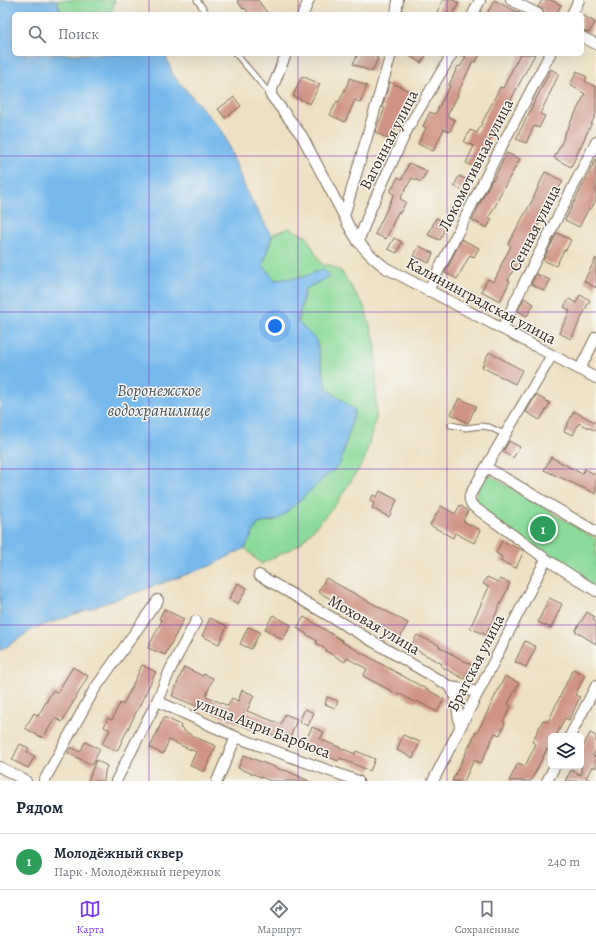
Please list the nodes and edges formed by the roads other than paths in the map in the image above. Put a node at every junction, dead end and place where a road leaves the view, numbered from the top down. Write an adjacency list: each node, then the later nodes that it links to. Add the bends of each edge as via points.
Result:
1 (197, 0): 7 (lane)
2 (309, 0): 8 (street)
3 (398, 0): 9 (street)
4 (480, 0): 10 (street)
5 (511, 0): 11 (street)
6 (579, 0): 12 (street)
7 (206, 12)
8 (304, 12)
9 (396, 12)
10 (474, 12)
11 (534, 12)
12 (573, 12)
13 (584, 38): 14 (street)
14 (596, 44)
15 (238, 56): 20 (lane)
16 (285, 56): 20 (street)
17 (390, 56): 22 (street)
18 (451, 56): 23 (street, Вагонная улица, via 408,128)
19 (549, 56): 24 (street, Локомотивная улица)
20 (270, 94): 22 (street, Калининградская улица, via 302,136)
21 (596, 142): 25 (street, Сенная улица)
22 (344, 216): 23 (street, Калининградская улица)
23 (358, 242): 24 (street, Калининградская улица, via 372,258 386,268)
24 (428, 291): 25 (street, Калининградская улица)
25 (502, 329): 27 (street, Калининградская улица)
26 (596, 337): 28 (street)
27 (552, 355): 28 (street, Калининградская улица); 31 (street)
28 (580, 369): 29 (street, Калининградская улица)
29 (596, 378)
30 (451, 425): 31 (lane, via 466,428 489,427)
31 (504, 434): 32 (street)
32 (486, 467): 33 (street); 34 (street, via 470,495 470,504)
33 (596, 532)
34 (546, 559): 36 (street); 41 (street, Братская улица)
35 (259, 575): 40 (street, Моховая улица)
36 (596, 591)
37 (158, 600): 50 (street, via 94,690)
38 (196, 622): 42 (street, via 171,668)
39 (596, 686): 44 (street)
40 (451, 687): 41 (street, Моховая улица); 43 (street, via 456,700)
41 (478, 692): 43 (street, Братская улица)
42 (157, 701): 45 (street, улица Анри Барбюса); 51 (street)
43 (460, 727): 55 (street, Братская улица)
44 (572, 733)
45 (236, 737): 48 (street, улица Анри Барбюса); 52 (street)
46 (0, 767): 49 (street)
47 (554, 769): 56 (street)
48 (332, 771): 53 (street); 54 (street, улица Анри Барбюса)
49 (26, 781)
50 (44, 781)
51 (116, 781)
52 (217, 781)
53 (327, 781)
54 (358, 781)
55 (434, 781)
56 (548, 781)

